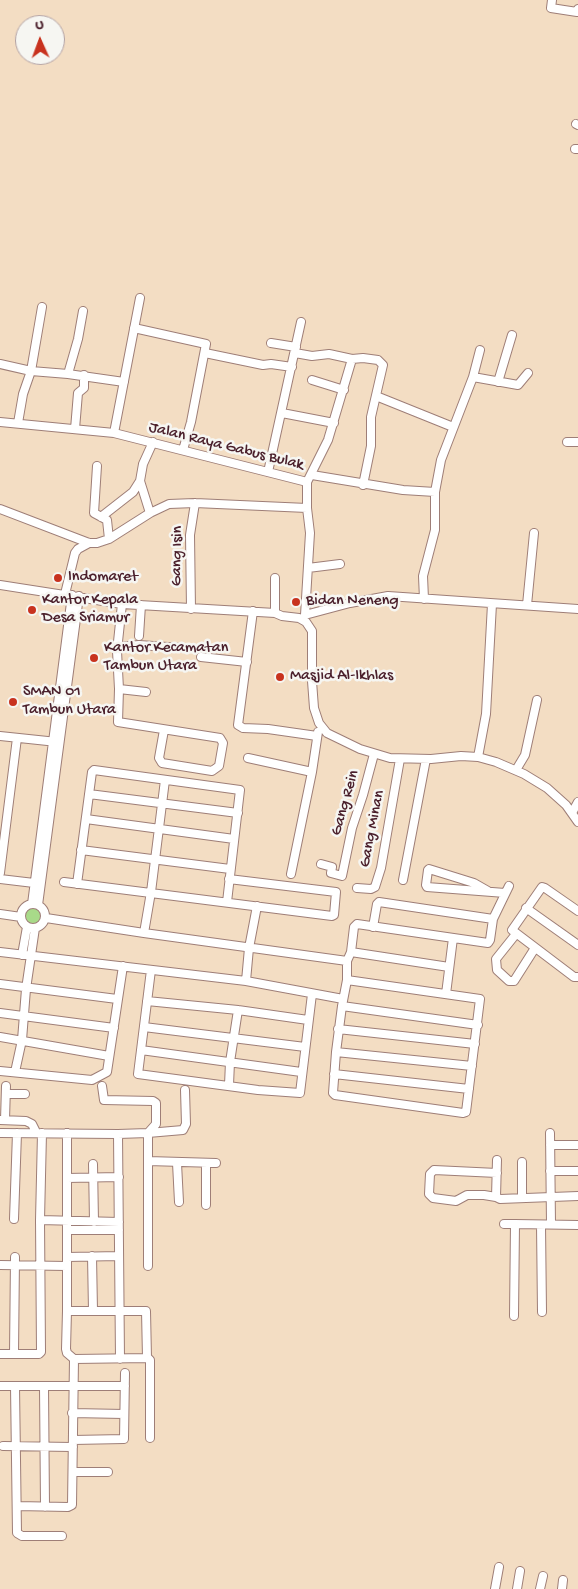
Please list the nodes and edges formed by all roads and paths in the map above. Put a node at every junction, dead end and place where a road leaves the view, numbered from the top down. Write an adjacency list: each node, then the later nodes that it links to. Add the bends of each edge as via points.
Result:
1 (552, 0): 2 (street, via 551,8 577,12)
2 (578, 9)
3 (140, 298): 7 (street)
4 (42, 308): 16 (street)
5 (83, 312): 18 (street)
6 (301, 322): 10 (street)
7 (134, 328): 12 (street, via 205,342); 22 (street)
8 (512, 335): 23 (street)
9 (271, 343): 10 (street)
10 (296, 350): 13 (street, via 312,356 329,354); 15 (street)
11 (480, 350): 20 (street)
12 (205, 353): 15 (street, via 263,365); 36 (street)
13 (352, 359): 24 (street); 25 (street, via 382,363 384,368)
14 (0, 364): 16 (street)
15 (292, 367): 26 (street)
16 (31, 371): 18 (street); 29 (street)
17 (528, 373): 23 (street, via 519,385)
18 (68, 374): 19 (street)
19 (84, 375): 22 (street); 31 (street, via 84,388 78,393)
20 (473, 377): 23 (street); 30 (street)
21 (312, 380): 24 (street)
22 (124, 382): 32 (street)
23 (498, 382)
24 (344, 390): 28 (street)
25 (376, 396): 30 (street); 41 (street)
26 (282, 412): 28 (street); 38 (street)
27 (0, 422): 29 (street, Jalan Raya Gabus Bulak)
28 (334, 423): 39 (street)
29 (18, 424): 31 (street, Jalan Raya Gabus Bulak)
30 (453, 427): 42 (street, via 441,460)
31 (74, 429): 32 (street, Jalan Raya Gabus Bulak)
32 (114, 432): 33 (street, Jalan Raya Gabus Bulak)
33 (153, 442): 36 (street, Jalan Raya Gabus Bulak); 40 (street, via 143,464)
34 (567, 442): 35 (street)
35 (578, 442)
36 (182, 450): 38 (street, Jalan Raya Gabus Bulak)
37 (97, 466): 47 (street, via 93,510)
38 (268, 472): 39 (street, Jalan Raya Gabus Bulak)
39 (310, 479): 41 (street); 46 (street, Jalan Raya Gabus Bulak)
40 (140, 481): 45 (street); 47 (street, via 130,495)
41 (363, 485): 42 (street)
42 (435, 492): 56 (street, via 435,530 423,576)
43 (194, 503): 45 (street, via 169,504); 46 (street); 61 (street, Gang Isin, via 190,535)
44 (0, 509): 50 (street)
45 (150, 512): 49 (street)
46 (308, 512): 52 (street, Jalan Raya Gabus Bulak)
47 (101, 517): 49 (street, via 107,520)
48 (534, 533): 60 (street)
49 (109, 539): 50 (street)
50 (89, 543): 55 (street, via 75,553)
51 (340, 564): 52 (street)
52 (308, 568): 65 (street, Jalan Raya Gabus Bulak)
53 (275, 578): 64 (street)
54 (0, 585): 55 (street)
55 (72, 595): 57 (street); 79 (street)
56 (424, 599): 58 (street); 65 (street, via 388,596)
57 (122, 604): 59 (street); 67 (street)
58 (492, 604): 60 (street); 82 (street, via 486,714)
59 (141, 605): 61 (street); 66 (street)
60 (528, 605): 62 (street)
61 (191, 608): 63 (street)
62 (578, 610)
63 (253, 612): 64 (street); 70 (street)
64 (275, 613): 65 (street)
65 (304, 617): 74 (street, via 313,636 312,695)
66 (139, 636)
67 (117, 647): 68 (street); 71 (street)
68 (182, 648)
69 (201, 657): 70 (street)
70 (247, 662): 77 (street, via 238,726)
71 (119, 689): 72 (street); 75 (street, via 120,723)
72 (146, 692)
73 (538, 700): 85 (street, via 525,755)
74 (319, 723): 77 (street); 80 (street, via 327,733)
75 (164, 730): 75 (street, via 220,738 223,743 219,766 212,770 162,763 159,758)
76 (0, 736): 78 (street)
77 (317, 736): 86 (street)
78 (17, 738): 79 (street); 102 (street)
79 (56, 741): 93 (street)
80 (374, 754): 83 (street); 100 (street, Gang Rein, via 352,828 342,876 332,873 332,867)
81 (248, 758): 86 (street)
82 (478, 758): 84 (street); 85 (street)
83 (400, 759): 84 (street); 110 (street, Gang Minan, via 375,887)
84 (426, 759): 106 (street)
85 (516, 770): 92 (street, via 547,788)
86 (312, 772): 103 (street)
87 (166, 780): 88 (street, via 93,770); 90 (street); 91 (street, via 239,790)
88 (89, 794): 90 (street); 94 (street)
89 (578, 802): 92 (street)
90 (162, 804): 91 (street); 96 (street)
91 (238, 813): 97 (street)
92 (572, 813): 95 (street)
93 (46, 818): 108 (street); 114 (street)
94 (86, 819): 96 (street); 98 (street)
95 (578, 822)
96 (159, 829): 97 (street); 99 (street)
97 (234, 839): 101 (street)
98 (81, 850): 99 (street); 109 (street)
99 (155, 860): 101 (street); 112 (street)
100 (321, 864)
101 (230, 868): 105 (street)
102 (0, 874)
103 (291, 874)
104 (0, 879): 108 (street)
105 (229, 879): 113 (street); 115 (street, via 337,892 332,916)
106 (403, 880)
107 (64, 882): 109 (street)
108 (34, 883): 114 (street)
109 (77, 884): 112 (street)
110 (357, 888)
111 (488, 890): 111 (street, via 474,883 428,870 427,887); 121 (street, via 507,889)
112 (151, 892): 113 (street); 124 (street)
113 (227, 902): 115 (street)
114 (35, 904): 119 (street, via 24,909); 120 (street, via 44,910)
115 (257, 906): 128 (street)
116 (526, 908): 117 (street, via 543,887); 125 (street, via 512,930); 127 (street)
117 (578, 911)
118 (0, 914): 119 (street)
119 (21, 917): 122 (street, via 24,924)
120 (46, 918): 122 (street, via 42,925); 124 (street)
121 (493, 919): 123 (street, via 380,902); 126 (street, via 488,943)
122 (31, 927): 132 (street); 133 (street)
123 (373, 927): 126 (street); 131 (street, via 355,926)
124 (144, 933): 128 (street)
125 (516, 934): 129 (street); 129 (street, via 496,959 497,970 509,981 514,982)
126 (452, 938): 136 (street)
127 (578, 945)
128 (249, 948): 134 (street); 140 (street)
129 (535, 948): 138 (street)
130 (0, 952): 132 (street)
131 (351, 952): 134 (street); 136 (street)
132 (22, 955): 133 (street)
133 (32, 956): 135 (street); 142 (street)
134 (347, 961): 139 (street)
135 (122, 966): 137 (street); 145 (street)
136 (449, 967): 144 (street)
137 (151, 970): 140 (street); 146 (street)
138 (578, 977)
139 (347, 980): 144 (street); 147 (street)
140 (246, 981): 143 (street)
141 (0, 984): 142 (street)
142 (26, 988): 145 (street); 150 (street)
143 (312, 994): 147 (street); 151 (street)
144 (446, 994): 152 (street, via 480,999)
145 (117, 1000): 154 (street)
146 (147, 1002): 148 (street); 153 (street)
147 (342, 1002): 152 (street); 155 (street)
148 (238, 1010): 151 (street); 157 (street)
149 (0, 1013): 150 (street)
150 (23, 1016): 154 (street); 158 (street)
151 (308, 1020): 160 (street)
152 (478, 1024): 159 (street)
153 (144, 1027): 157 (street); 161 (street)
154 (114, 1028): 163 (street)
155 (338, 1029): 159 (street); 162 (street)
156 (0, 1037): 158 (street)
157 (235, 1038): 160 (street); 164 (street)
158 (22, 1040): 163 (street); 167 (street)
159 (475, 1044): 165 (street)
160 (305, 1047): 168 (street)
161 (141, 1050): 164 (street); 170 (street, via 138,1074)
162 (336, 1052): 165 (street); 169 (street)
163 (109, 1056): 167 (street, via 107,1072 92,1080)
164 (230, 1062): 168 (street); 170 (street)
165 (472, 1066): 172 (street)
166 (0, 1071): 167 (street)
167 (16, 1072)
168 (301, 1072): 170 (street, via 300,1093)
169 (334, 1074): 172 (street); 172 (street, via 335,1095 463,1113 467,1110)
170 (229, 1085)
171 (102, 1086): 180 (street, via 104,1100 156,1103 155,1127)
172 (469, 1089)
173 (185, 1090): 180 (street, via 185,1128)
174 (25, 1094): 175 (street, via 6,1090)
175 (3, 1120): 178 (street, via 26,1121)
176 (17, 1132): 177 (street); 178 (street); 204 (street)
177 (0, 1133)
178 (39, 1133): 179 (street); 205 (street)
179 (67, 1133): 181 (street); 196 (street)
180 (148, 1133): 181 (street); 186 (street)
181 (118, 1134): 195 (street)
182 (550, 1134): 183 (street)
183 (550, 1145): 184 (street); 192 (street)
184 (578, 1145)
185 (497, 1160): 194 (street)
186 (148, 1161): 188 (street); 222 (street)
187 (522, 1162): 201 (street)
188 (177, 1163): 189 (street); 202 (street)
189 (206, 1163): 190 (street); 203 (street)
190 (216, 1163)
191 (93, 1164): 197 (street)
192 (550, 1171): 193 (street); 200 (street)
193 (578, 1171)
194 (497, 1173): 199 (street); 199 (street, via 434,1170 430,1174 429,1194 433,1198 456,1201 467,1195)
195 (119, 1177): 197 (street); 213 (street)
196 (67, 1178): 197 (street); 206 (street)
197 (94, 1178): 207 (street)
198 (578, 1196): 200 (street)
199 (496, 1197): 201 (street)
200 (551, 1197): 201 (street); 210 (street)
201 (522, 1198)
202 (179, 1202)
203 (206, 1204)
204 (14, 1219)
205 (40, 1220): 206 (street); 220 (street)
206 (67, 1221): 207 (street); 214 (street)
207 (94, 1222): 213 (street)
208 (504, 1224): 209 (street)
209 (515, 1224): 212 (street); 227 (street)
210 (551, 1224): 211 (street); 212 (street)
211 (578, 1224)
212 (541, 1225): 226 (street)
213 (119, 1226): 214 (street); 216 (street)
214 (67, 1230): 217 (street)
215 (92, 1256): 216 (street); 217 (street); 224 (street)
216 (119, 1256): 225 (street)
217 (67, 1257): 221 (street)
218 (14, 1261): 219 (street); 220 (street); 229 (street)
219 (0, 1265)
220 (40, 1266): 221 (street); 229 (street, via 41,1352)
221 (68, 1266): 223 (street)
222 (148, 1266)
223 (68, 1311): 224 (street); 232 (street, via 66,1349)
224 (93, 1311): 225 (street)
225 (119, 1311): 230 (street, via 146,1311); 231 (street)
226 (542, 1312)
227 (514, 1316)
228 (0, 1354): 229 (street)
229 (14, 1354)
230 (147, 1358): 231 (street); 241 (street, via 150,1360)
231 (120, 1359): 232 (street)
232 (74, 1360): 237 (street)
233 (125, 1373): 238 (street)
234 (0, 1386): 235 (street)
235 (14, 1386): 236 (street); 244 (street)
236 (44, 1386): 237 (street); 245 (street)
237 (73, 1386): 238 (street); 239 (street)
238 (124, 1386): 240 (street)
239 (72, 1413): 240 (street); 242 (street)
240 (124, 1414): 242 (street, via 123,1440)
241 (150, 1438)
242 (73, 1443): 245 (street); 246 (street)
243 (2, 1446): 244 (street)
244 (16, 1446): 245 (street); 248 (street)
245 (46, 1446): 249 (street)
246 (73, 1472): 247 (street); 249 (street, via 72,1505)
247 (108, 1472)
248 (17, 1506): 249 (street); 250 (street, via 19,1536)
249 (45, 1507)
250 (62, 1536)
251 (499, 1567): 255 (street)
252 (520, 1572): 256 (street)
253 (543, 1576): 257 (street)
254 (563, 1580): 258 (street)
255 (495, 1589)
256 (518, 1589)
257 (540, 1589)
258 (562, 1589)

